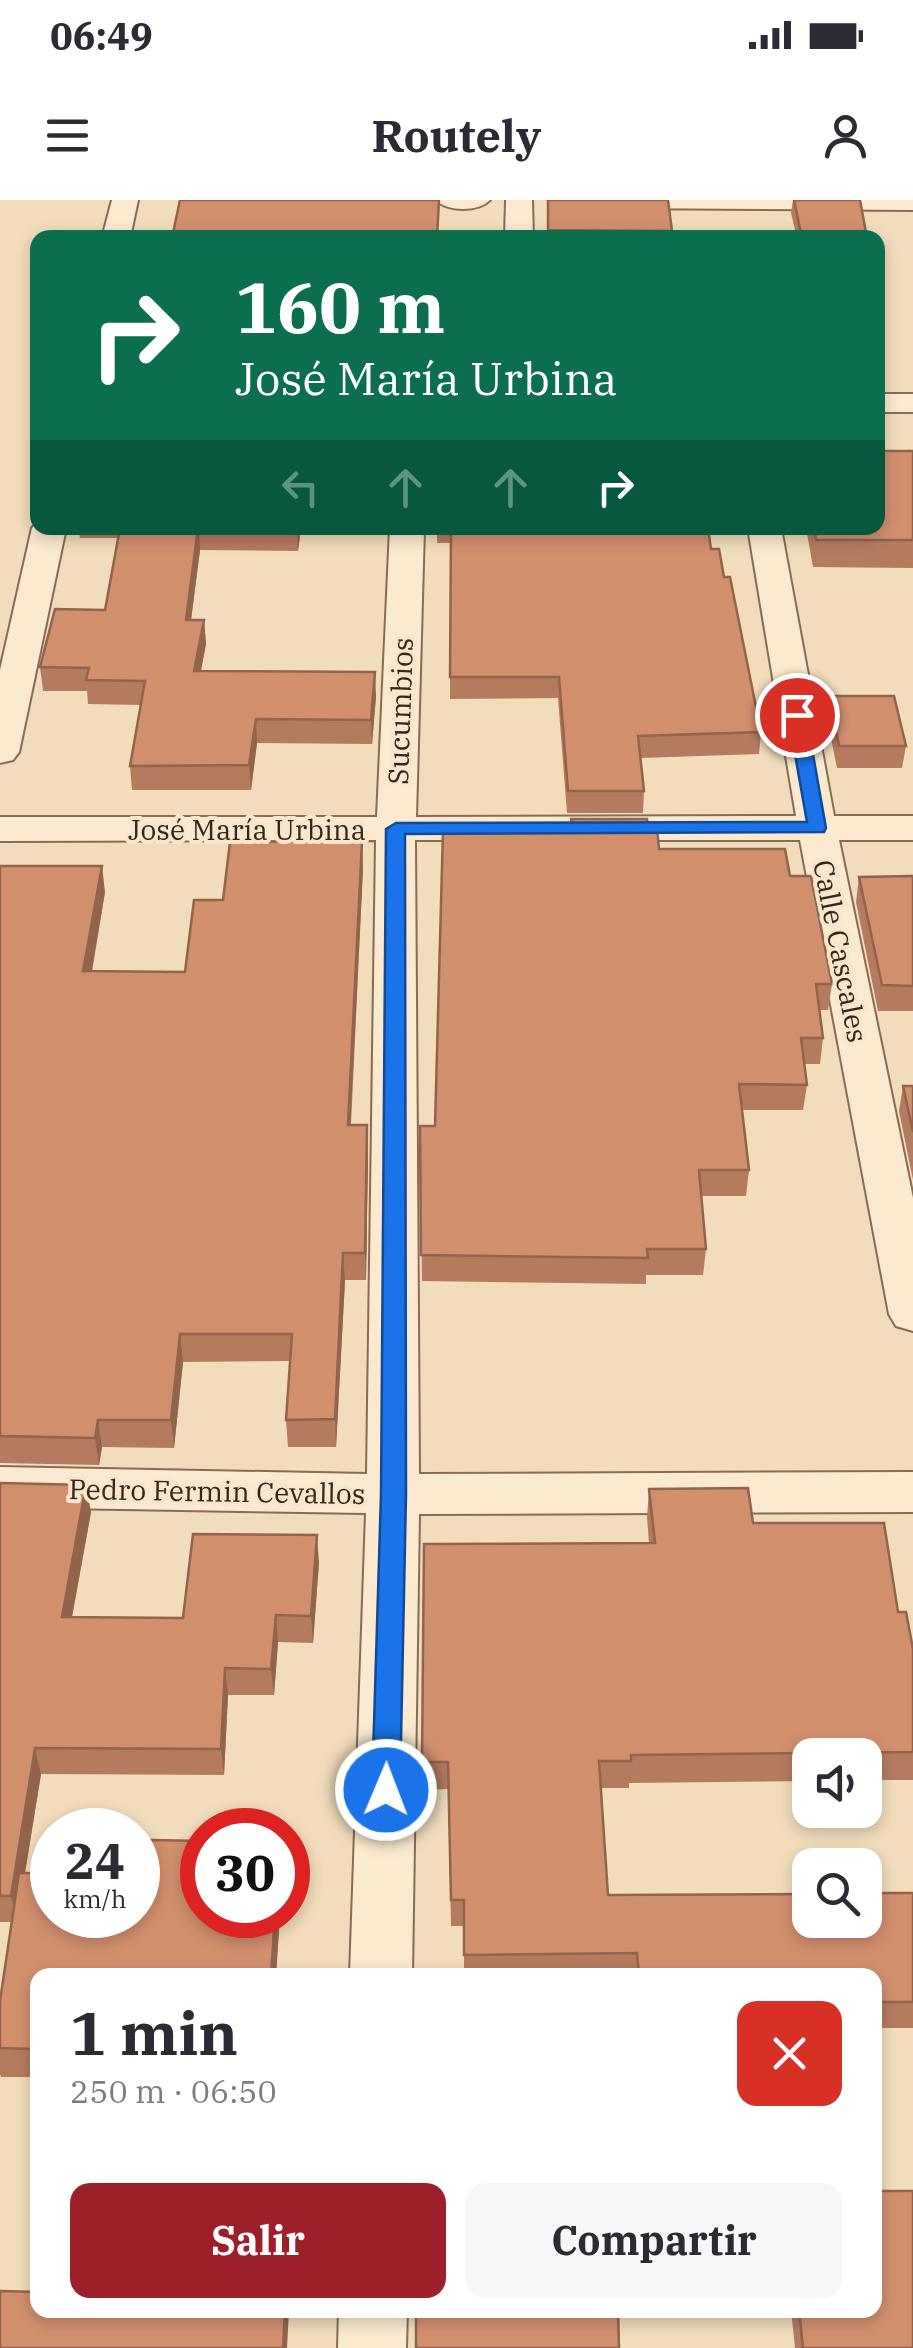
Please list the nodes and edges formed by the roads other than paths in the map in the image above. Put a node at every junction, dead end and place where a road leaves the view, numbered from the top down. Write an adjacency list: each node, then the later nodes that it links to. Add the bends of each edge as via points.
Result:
1 (125, 200): 9 (street)
2 (450, 200): 3 (street)
3 (464, 200): 4 (street)
4 (477, 200)
5 (519, 200): 10 (street)
6 (605, 200): 7 (street)
7 (750, 200): 8 (street)
8 (913, 202)
9 (118, 230)
10 (519, 230)
11 (885, 402): 12 (street)
12 (913, 403)
13 (48, 535): 16 (street)
14 (408, 535): 19 (street, Sucumbios)
15 (765, 535): 17 (street, Calle Cascales)
16 (0, 752)
17 (817, 828): 18 (street, José María Urbina); 19 (street, José María Urbina); 21 (street, Calle Cascales)
18 (913, 828)
19 (396, 829): 20 (street, José María Urbina); 24 (street, Sucumbios)
20 (0, 830)
21 (913, 1314)
22 (0, 1488): 24 (street, Pedro Fermin Cevallos)
23 (913, 1492): 24 (street, Pedro Fermin Cevallos)
24 (393, 1494): 25 (street, Sucumbios)
25 (381, 1968)
26 (373, 2318): 27 (street)
27 (372, 2348)

